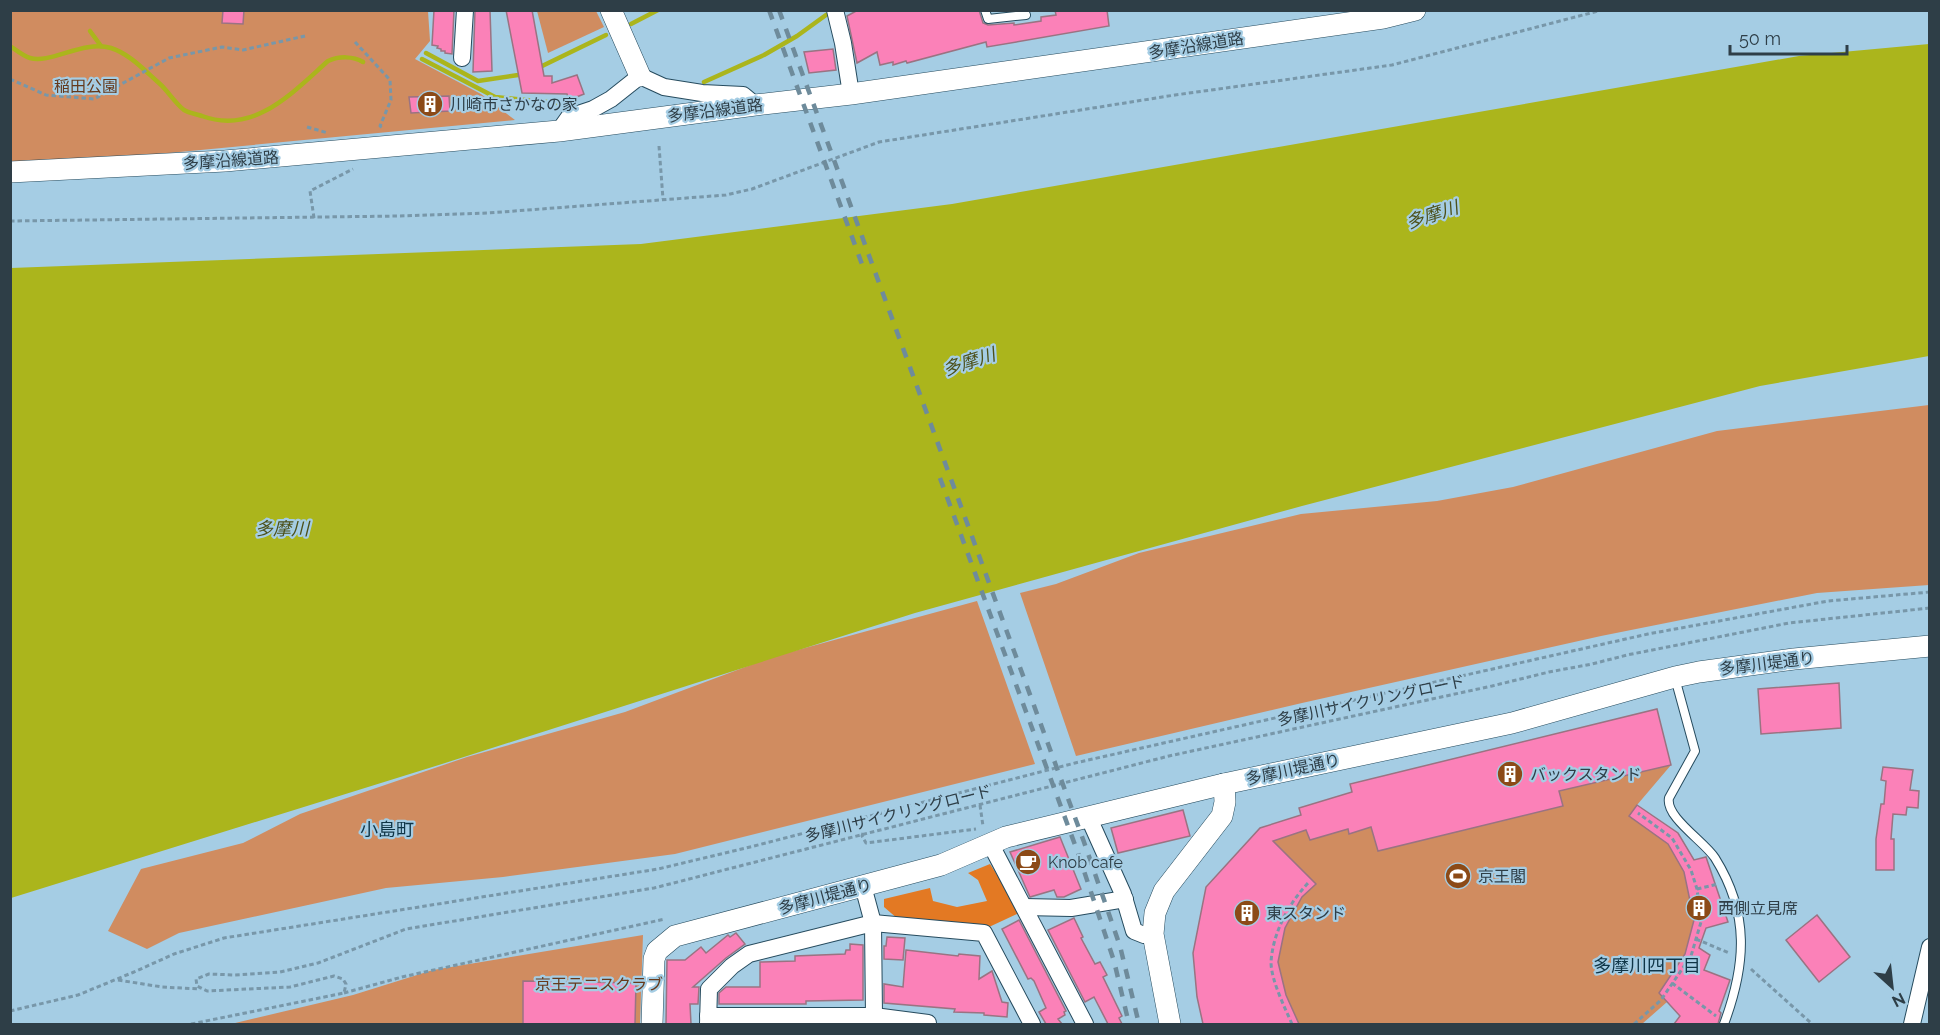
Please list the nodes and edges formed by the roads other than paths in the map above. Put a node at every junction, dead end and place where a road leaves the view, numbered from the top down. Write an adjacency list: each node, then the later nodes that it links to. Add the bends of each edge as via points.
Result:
1 (465, 10): 8 (street)
2 (610, 10): 9 (street)
3 (835, 10): 10 (street)
4 (985, 10): 7 (lane, via 988,19)
5 (1414, 10): 6 (street, 多摩沿線道路)
6 (1383, 14): 10 (street, 多摩沿線道路)
7 (1026, 15)
8 (462, 58)
9 (640, 76): 11 (street, via 664,87 742,95); 12 (street, via 611,99 569,117)
10 (851, 94): 11 (street, 多摩沿線道路)
11 (755, 105): 12 (street, 多摩沿線道路)
12 (559, 131): 13 (street, 多摩沿線道路, via 225,161)
13 (10, 172)
14 (1929, 646): 15 (street, 多摩川堤通り, via 1794,659)
15 (1675, 677): 16 (street, 多摩川堤通り, via 1512,723); 32 (lane, via 1695,751 1668,806 1714,855 1741,919 1737,987)
16 (1224, 784): 17 (street, 多摩川堤通り); 23 (street, via 1222,816 1164,891 1155,914)
17 (1088, 816): 18 (street, 多摩川堤通り, via 1006,837); 20 (street)
18 (987, 836): 19 (street, 多摩川堤通り, via 941,865); 21 (street)
19 (863, 886): 22 (street); 28 (street, 多摩川堤通り, via 668,940 654,958)
20 (1125, 899): 21 (street, via 1071,908); 23 (street, via 1134,932)
21 (1024, 907): 27 (street)
22 (873, 923): 25 (street); 26 (street, via 749,954 709,989); 30 (street, via 984,933)
23 (1153, 934): 31 (street)
24 (1929, 947): 33 (street)
25 (874, 1016): 26 (street); 29 (street)
26 (708, 1020)
27 (1079, 1023)
28 (652, 1024)
29 (933, 1024)
30 (1032, 1024)
31 (1170, 1024)
32 (1724, 1024)
33 (1912, 1024)

